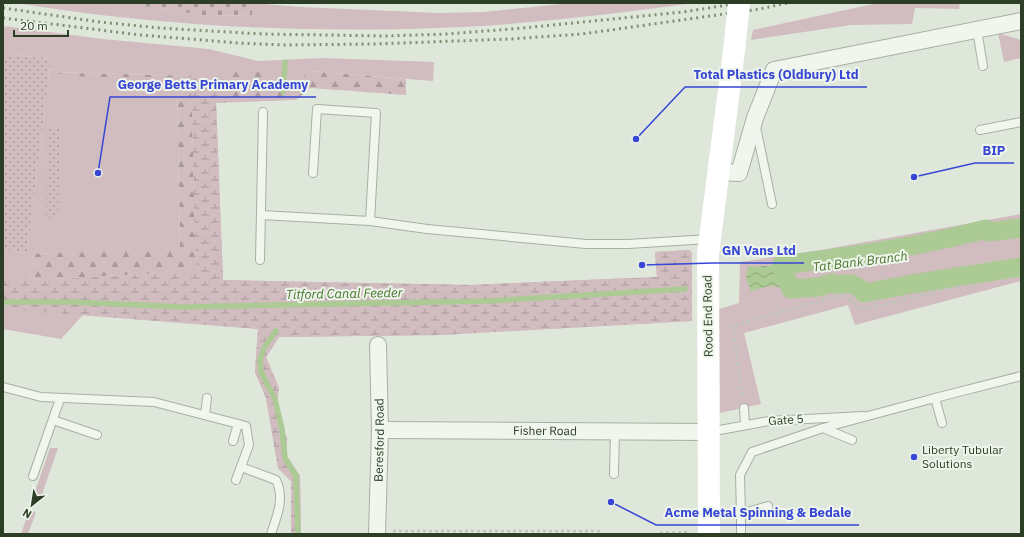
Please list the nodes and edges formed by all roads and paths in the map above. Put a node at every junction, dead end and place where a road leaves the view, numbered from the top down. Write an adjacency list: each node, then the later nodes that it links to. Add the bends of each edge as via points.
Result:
1 (739, 3): 9 (street, Rood End Road, bridge)
2 (1021, 21): 3 (street)
3 (977, 30): 4 (lane); 6 (street, via 774,70)
4 (984, 66)
5 (263, 112): 12 (lane)
6 (755, 118): 9 (street, via 739,173); 11 (lane)
7 (1021, 122): 8 (lane)
8 (980, 130)
9 (718, 172): 14 (street, Rood End Road)
10 (313, 173): 13 (lane, via 317,109 376,113)
11 (772, 204)
12 (261, 215): 13 (lane); 15 (lane)
13 (370, 221): 14 (lane, via 426,229 586,244)
14 (708, 246): 33 (street, Rood End Road)
15 (260, 260)
16 (963, 285): 23 (path, via 862,310 843,294 733,326)
17 (378, 345): 31 (street, Beresford Road)
18 (1021, 376): 21 (lane)
19 (3, 387): 22 (lane)
20 (207, 398): 24 (lane)
21 (935, 398): 25 (lane); 27 (lane)
22 (60, 399): 24 (lane, via 154,402); 26 (lane)
23 (744, 408): 29 (lane)
24 (205, 415): 28 (lane)
25 (863, 416): 29 (lane, Gate 5); 30 (lane)
26 (53, 420): 34 (lane); 39 (lane)
27 (942, 423)
28 (238, 424): 35 (lane); 37 (lane, via 246,426 249,445)
29 (745, 424): 33 (lane, Gate 5)
30 (823, 428): 36 (lane); 42 (lane, via 752,452 740,475)
31 (380, 430): 32 (street, Fisher Road); 48 (street, Beresford Road)
32 (614, 431): 33 (street, Fisher Road); 38 (lane)
33 (710, 432): 46 (street, Rood End Road)
34 (97, 435)
35 (233, 440)
36 (852, 440)
37 (241, 467): 40 (lane); 47 (lane, via 276,480 281,491 278,513)
38 (614, 474)
39 (33, 476)
40 (236, 480)
41 (768, 506): 42 (lane)
42 (741, 514): 49 (lane)
43 (393, 531): 44 (path)
44 (602, 531)
45 (660, 533): 46 (path)
46 (703, 533)
47 (271, 534)
48 (377, 534)
49 (741, 534)

